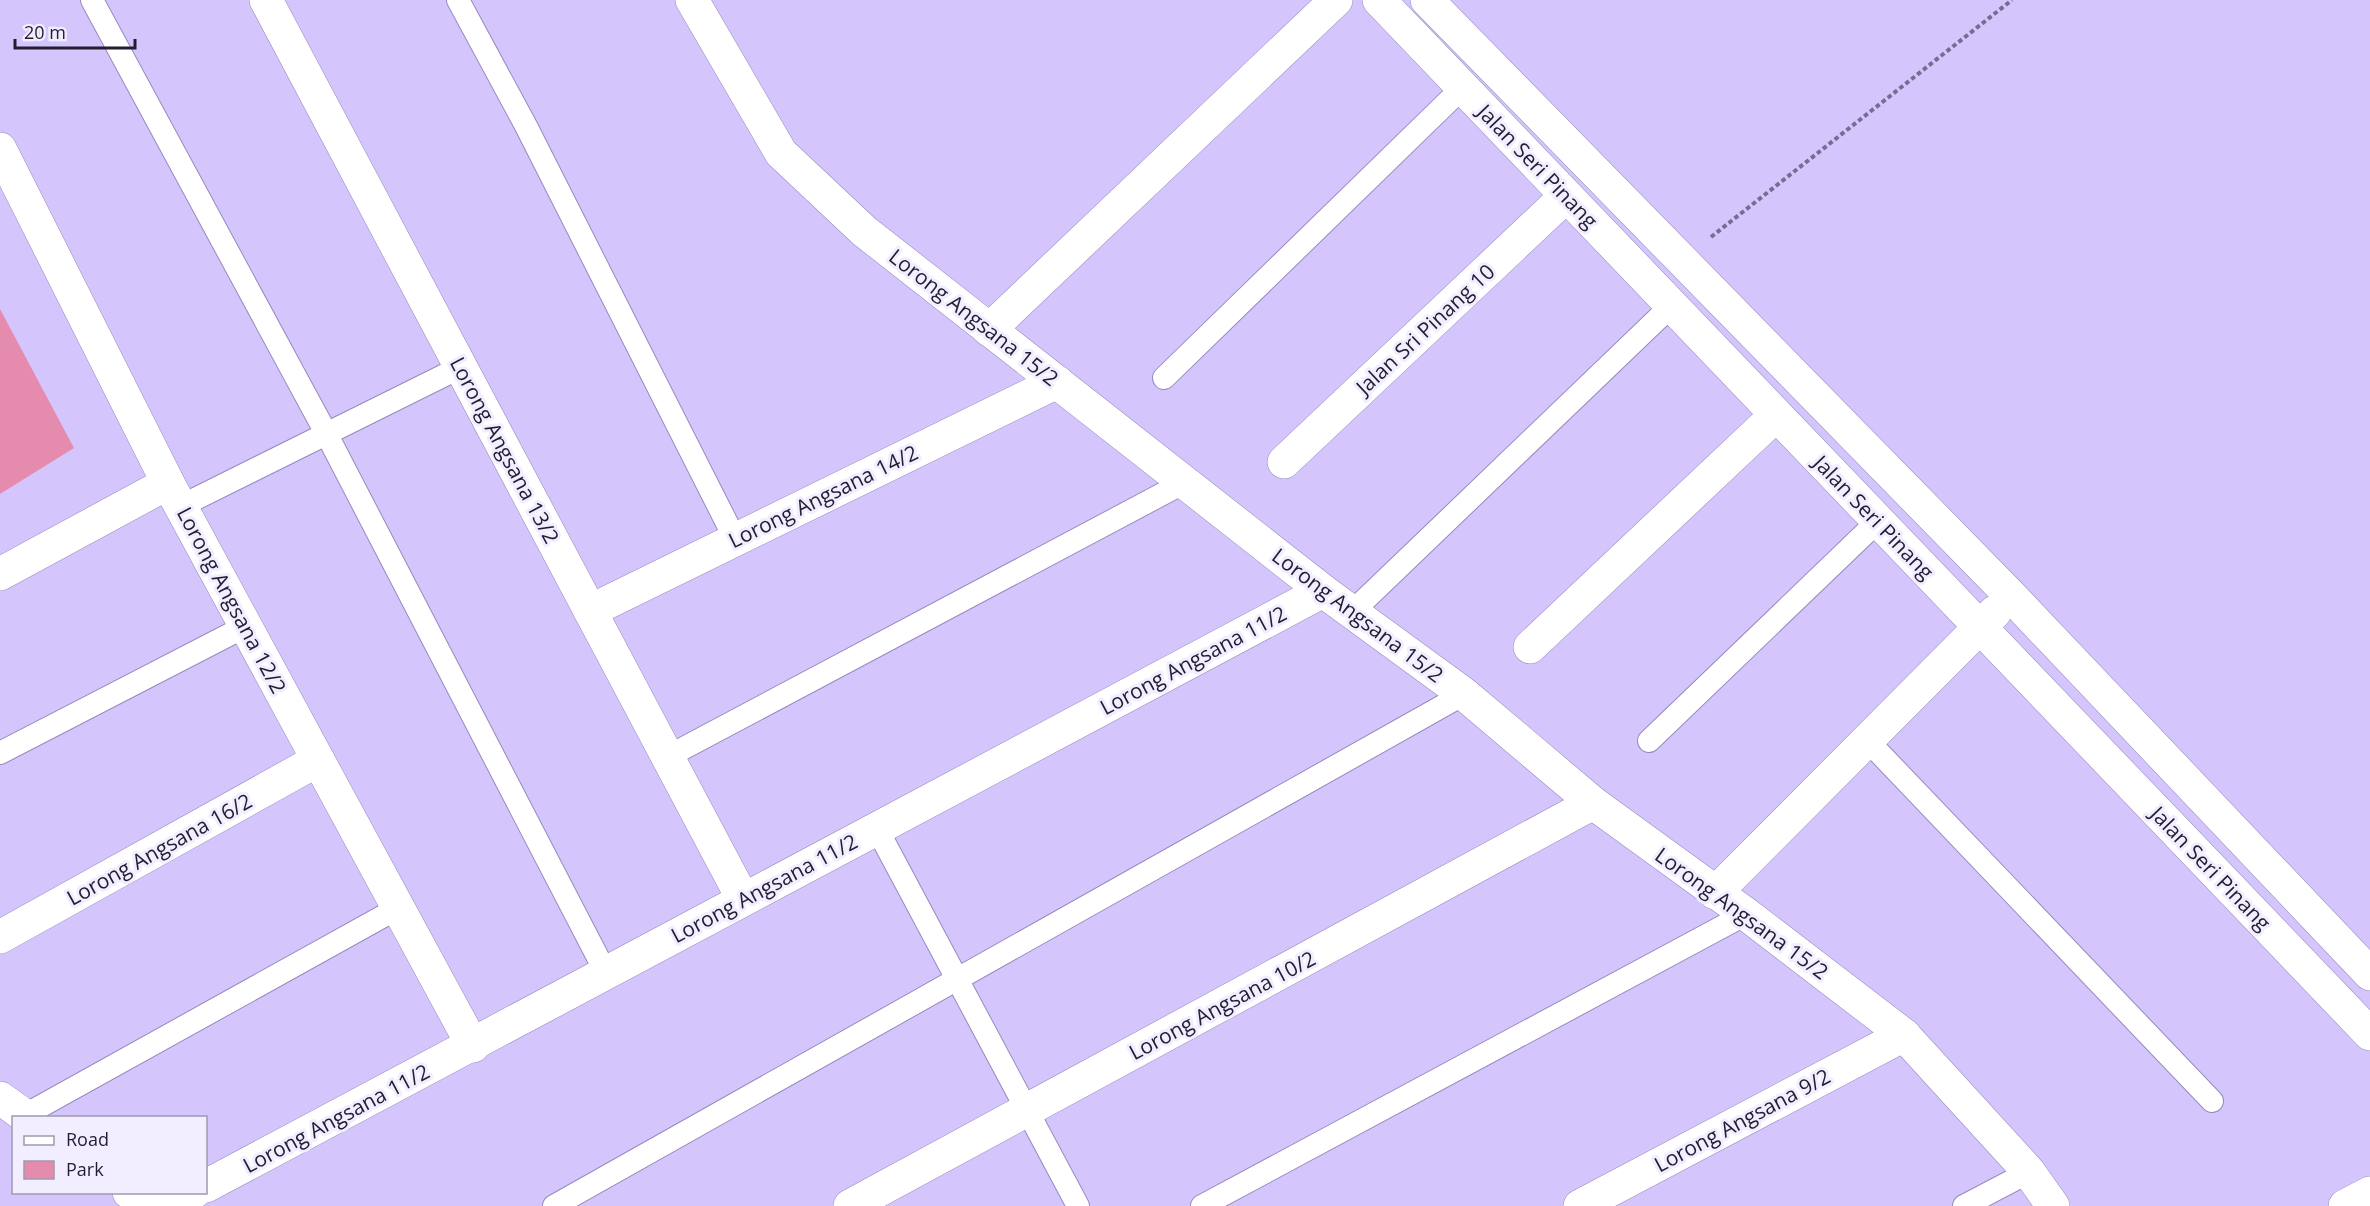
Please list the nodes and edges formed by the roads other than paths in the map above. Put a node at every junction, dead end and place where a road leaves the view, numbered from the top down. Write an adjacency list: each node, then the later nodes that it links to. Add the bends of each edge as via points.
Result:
1 (92, 0): 17 (lane)
2 (266, 0): 13 (street, Lorong Angsana 13/2)
3 (458, 0): 22 (lane)
4 (692, 0): 12 (street, Lorong Angsana 15/2, via 781,153 864,231)
5 (1336, 0): 12 (street)
6 (1378, 0): 8 (street, Jalan Seri Pinang)
7 (1427, 0): 25 (street, Jalan Seri Pinang)
8 (1462, 88): 10 (street, Jalan Seri Pinang); 14 (lane)
9 (0, 149): 20 (street, Lorong Angsana 12/2)
10 (1566, 196): 11 (street, Jalan Seri Pinang); 18 (street, Jalan Sri Pinang 10)
11 (1671, 306): 16 (street, Jalan Seri Pinang); 27 (lane)
12 (990, 330): 15 (street, Lorong Angsana 15/2)
13 (461, 367): 17 (lane); 26 (street, Lorong Angsana 13/2)
14 (1164, 378)
15 (1057, 382): 19 (street, Lorong Angsana 15/2); 22 (street, Lorong Angsana 14/2)
16 (1776, 415): 21 (street, Jalan Seri Pinang); 30 (street)
17 (326, 433): 20 (lane); 44 (lane)
18 (1284, 462)
19 (1185, 482): 24 (street, Lorong Angsana 15/2); 35 (lane)
20 (175, 494): 23 (street); 28 (street, Lorong Angsana 12/2)
21 (1878, 521): 29 (street, Jalan Seri Pinang); 33 (lane)
22 (735, 539): 26 (street, Lorong Angsana 14/2)
23 (0, 574)
24 (1323, 591): 27 (street, Lorong Angsana 15/2); 38 (street, Lorong Angsana 11/2)
25 (2011, 596): 29 (street); 45 (street, Jalan Seri Pinang)
26 (590, 611): 35 (street, Lorong Angsana 13/2)
27 (1352, 612): 31 (street, Lorong Angsana 15/2)
28 (246, 626): 34 (lane); 36 (street, Lorong Angsana 12/2)
29 (1980, 627): 32 (street); 47 (street, Jalan Seri Pinang)
30 (1530, 647)
31 (1464, 694): 37 (street, Lorong Angsana 15/2); 46 (lane)
32 (1867, 740): 39 (street); 50 (lane)
33 (1649, 741)
34 (0, 753)
35 (667, 757): 40 (street, Lorong Angsana 13/2)
36 (318, 760): 41 (street, Lorong Angsana 12/2); 43 (street, Lorong Angsana 16/2)
37 (1593, 803): 39 (street, Lorong Angsana 15/2); 52 (street, Lorong Angsana 10/2)
38 (876, 828): 40 (street, Lorong Angsana 11/2); 46 (lane)
39 (1714, 892): 42 (street, Lorong Angsana 15/2)
40 (743, 899): 44 (street, Lorong Angsana 11/2)
41 (398, 909): 49 (street, Lorong Angsana 12/2); 51 (lane)
42 (1746, 914): 48 (street, Lorong Angsana 15/2); 63 (lane)
43 (0, 937)
44 (606, 973): 49 (street, Lorong Angsana 11/2)
45 (2370, 974)
46 (957, 979): 52 (lane); 60 (lane)
47 (2370, 1034)
48 (1904, 1035): 53 (street, Lorong Angsana 15/2); 64 (street, Lorong Angsana 9/2)
49 (473, 1046): 54 (street, Lorong Angsana 11/2)
50 (2212, 1101)
51 (18, 1110)
52 (1026, 1110): 61 (street, Lorong Angsana 10/2); 62 (lane)
53 (2029, 1172): 65 (lane); 66 (street, Lorong Angsana 15/2)
54 (207, 1185)
55 (2370, 1192): 67 (street)
56 (132, 1194): 58 (street)
57 (190, 1194): 59 (street)
58 (147, 1206)
59 (168, 1206)
60 (554, 1206)
61 (850, 1206)
62 (1078, 1206)
63 (1202, 1206)
64 (1580, 1206)
65 (1964, 1206)
66 (2053, 1206)
67 (2345, 1206)

